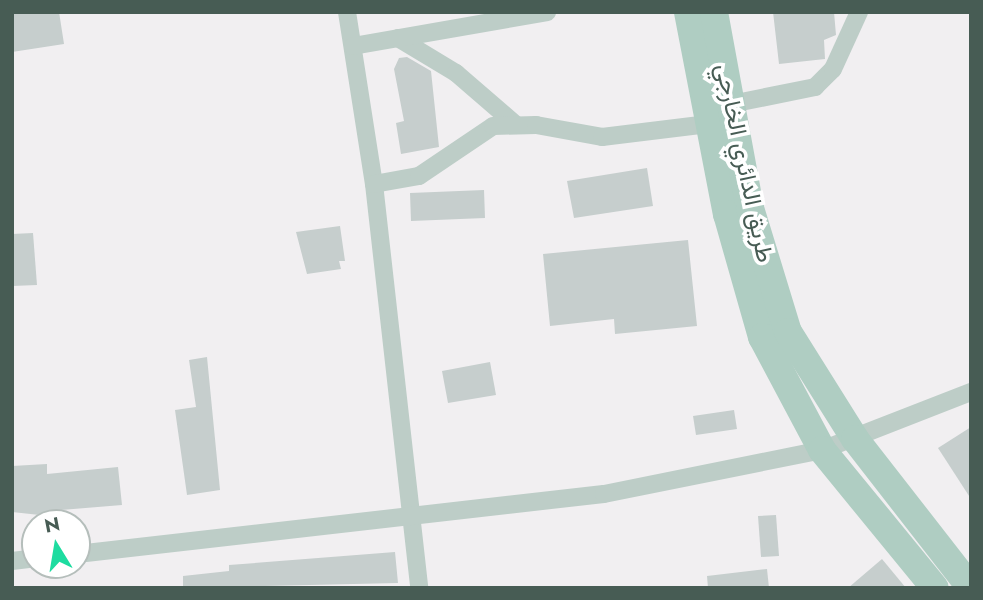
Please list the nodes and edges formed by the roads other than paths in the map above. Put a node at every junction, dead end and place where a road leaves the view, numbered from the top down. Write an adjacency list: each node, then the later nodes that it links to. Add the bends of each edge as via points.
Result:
1 (347, 12): 7 (street)
2 (547, 12): 6 (street)
3 (688, 12): 10 (main road, طريق الدائري الخارجي)
4 (714, 12): 8 (main road, طريق الدائري الخارجي)
5 (859, 12): 8 (street, via 833,69 815,87)
6 (398, 38): 7 (street); 9 (street, via 456,73)
7 (353, 46): 11 (street)
8 (731, 104): 13 (main road, طريق الدائري الخارجي, via 750,208 788,332)
9 (515, 124): 10 (street, via 602,137); 11 (street, via 493,126 419,176)
10 (708, 124): 14 (main road, طريق الدائري الخارجي, via 741,273 762,337)
11 (374, 184): 15 (street)
12 (971, 392): 13 (street)
13 (855, 439): 14 (street); 17 (main road, طريق الدائري الخارجي)
14 (822, 450): 15 (street, via 604,494); 19 (main road, طريق الدائري الخارجي)
15 (411, 519): 16 (street); 18 (street)
16 (91, 553)
17 (971, 587)
18 (419, 588)
19 (935, 588)

